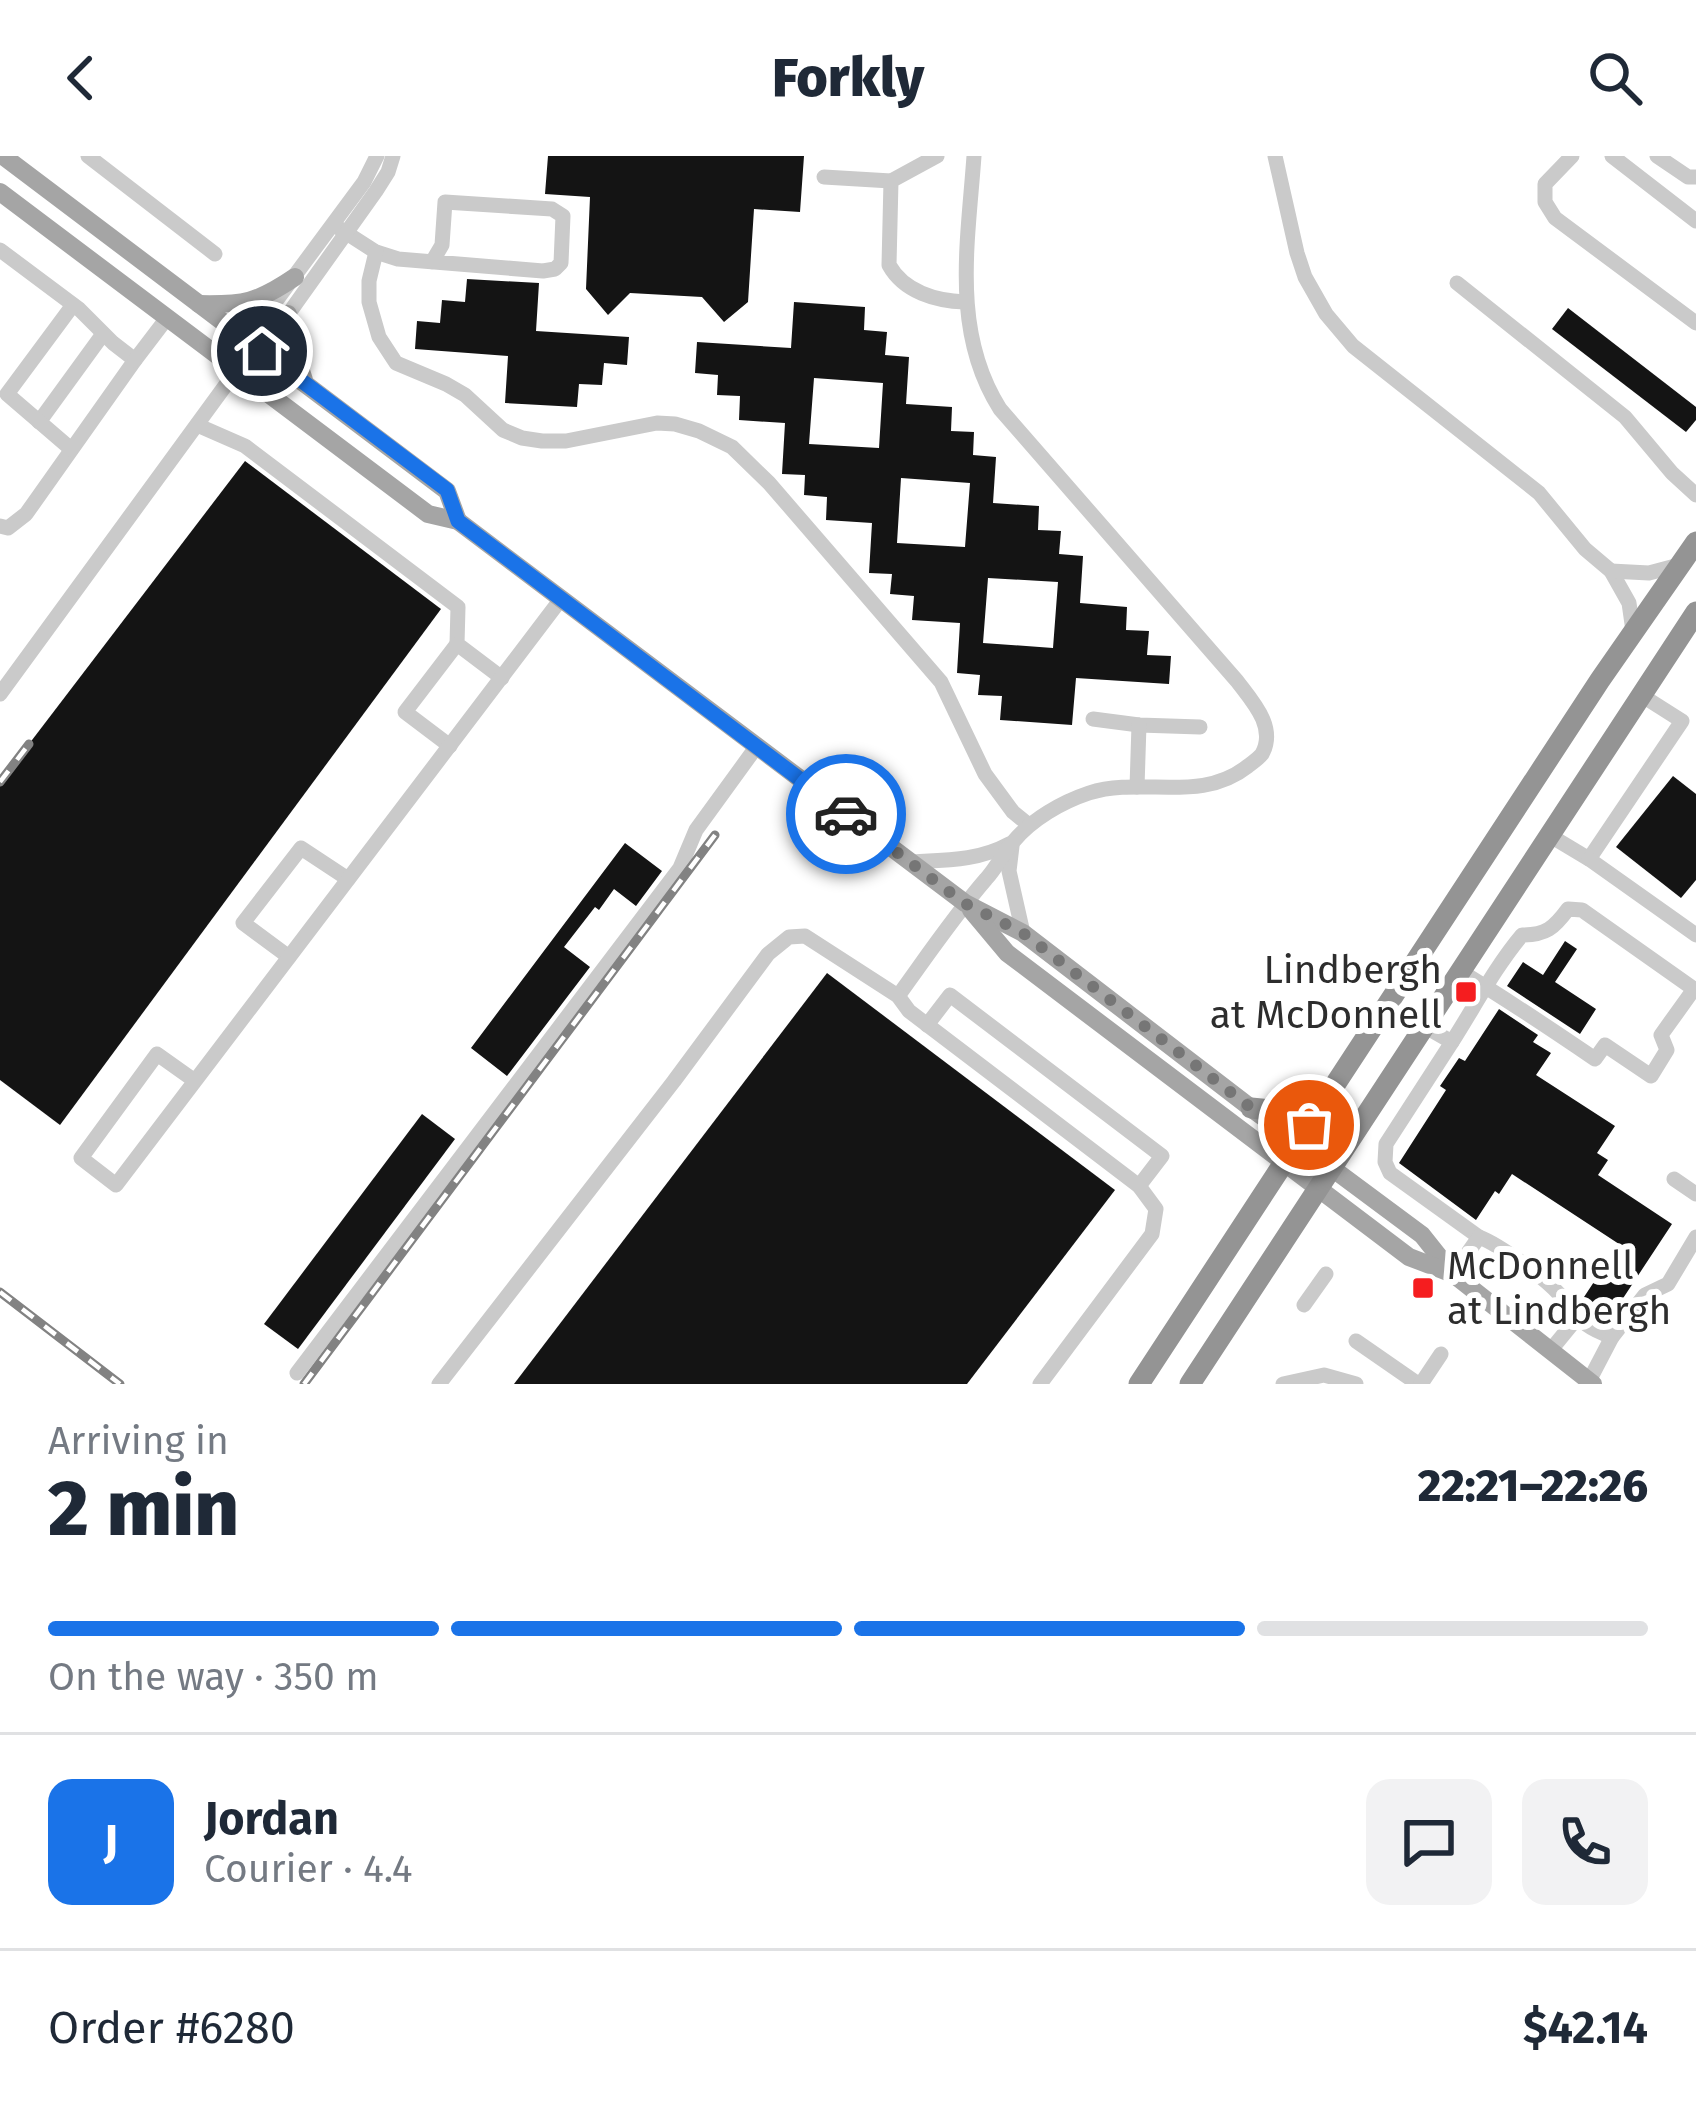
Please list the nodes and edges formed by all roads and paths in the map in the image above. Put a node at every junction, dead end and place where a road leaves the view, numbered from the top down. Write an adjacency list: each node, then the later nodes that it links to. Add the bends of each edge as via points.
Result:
1 (3, 156): 25 (main road)
2 (88, 156): 19 (lane)
3 (377, 156): 16 (lane)
4 (393, 156): 16 (lane)
5 (937, 156): 13 (lane)
6 (974, 156): 23 (lane)
7 (1275, 156): 42 (lane, via 1305,277 1325,314 1353,346 1540,493)
8 (1572, 156): 28 (lane, via 1545,184 1555,218)
9 (1612, 156): 15 (lane)
10 (1657, 156): 12 (lane)
11 (824, 177): 13 (lane)
12 (1696, 177)
13 (891, 181): 23 (lane, via 892,273 926,296)
14 (0, 192): 27 (main road)
15 (1696, 221)
16 (340, 229): 18 (lane); 21 (lane); 26 (lane)
17 (0, 250): 24 (lane)
18 (376, 252): 20 (lane); 57 (lane, via 369,302 396,363 465,395 503,430 566,441 675,424 732,447 941,682 986,774)
19 (215, 254)
20 (432, 262): 20 (lane, via 442,245 445,202 563,216 563,256 554,269)
21 (295, 277): 25 (main road, via 248,303); 30 (lane)
22 (1457, 283): 37 (lane, via 1625,417)
23 (965, 302): 56 (lane, via 982,375 1000,410 1264,721 1261,756 1239,773 1184,789)
24 (73, 304): 29 (lane); 34 (lane, via 7,394)
25 (199, 304): 30 (main road)
26 (288, 314): 30 (lane); 33 (main road)
27 (167, 318): 31 (lane); 32 (main road)
28 (1696, 323)
29 (103, 334): 31 (lane); 34 (lane)
30 (254, 346): 32 (lane); 33 (main road)
31 (135, 360): 36 (lane)
32 (236, 370): 35 (lane); 38 (main road, via 428,514)
33 (306, 385): 38 (main road, via 447,490)
34 (39, 422): 36 (lane)
35 (197, 425): 46 (lane, via 245,446 458,607); 48 (lane)
36 (71, 449): 39 (lane, via 26,514)
37 (1696, 495)
38 (458, 521): 43 (main road)
39 (0, 526)
40 (1696, 542): 41 (highway)
41 (1679, 566): 42 (lane); 45 (highway)
42 (1611, 571): 45 (lane)
43 (561, 599): 47 (lane); 55 (main road)
44 (1696, 612): 49 (highway)
45 (1633, 631): 76 (highway)
46 (457, 644): 47 (lane); 54 (lane, via 405,712)
47 (502, 678): 54 (lane)
48 (0, 694)
49 (1641, 695): 52 (lane); 58 (highway)
50 (1093, 719): 51 (lane)
51 (1139, 725): 53 (lane); 56 (lane)
52 (1689, 725): 60 (lane)
53 (1200, 727)
54 (450, 746): 62 (lane)
55 (757, 746): 61 (main road); 95 (lane, via 696,830 680,868)
56 (1137, 787): 57 (lane, via 1083,795)
57 (1029, 825): 59 (lane)
58 (1549, 835): 60 (lane); 64 (highway)
59 (1012, 842): 61 (lane, via 989,855); 63 (lane); 65 (lane, via 1009,871)
60 (1589, 859): 67 (lane)
61 (910, 862): 63 (main road)
62 (348, 879): 68 (lane); 68 (lane, via 301,848 243,923)
63 (964, 903): 65 (main road); 71 (lane); 79 (main road, via 1007,953)
64 (1495, 917): 66 (lane); 69 (highway)
65 (1023, 933): 77 (main road)
66 (1522, 934): 70 (lane); 70 (lane, via 1540,934 1568,909 1582,910 1694,989 1661,1035 1667,1050 1651,1076 1605,1045 1595,1059)
67 (1696, 935)
68 (289, 957): 75 (lane)
69 (1460, 971): 70 (lane); 73 (highway)
70 (1486, 987): 74 (lane)
71 (898, 995): 72 (lane); 98 (lane, via 805,936 789,937 768,954)
72 (927, 1025): 82 (lane); 82 (lane, via 950,994 1162,1156)
73 (1424, 1026): 74 (lane); 80 (highway)
74 (1452, 1042): 85 (lane, via 1386,1144 1385,1162)
75 (195, 1081): 75 (lane, via 116,1184 81,1158 157,1054)
76 (1334, 1087): 77 (highway, via 1291,1112); 78 (highway)
77 (1251, 1108): 78 (main road)
78 (1297, 1143): 79 (highway); 80 (main road)
79 (1283, 1162): 83 (main road); 99 (highway)
80 (1332, 1168): 83 (highway); 88 (main road, via 1422,1235)
81 (1674, 1179): 84 (lane)
82 (1139, 1186): 96 (lane, via 1156,1210 1152,1234)
83 (1319, 1189): 88 (main road, via 1409,1257); 100 (highway)
84 (1696, 1194)
85 (1480, 1237): 88 (lane); 90 (lane, via 1559,1293)
86 (1696, 1237): 91 (lane, via 1668,1284 1645,1295)
87 (1326, 1274): 89 (lane)
88 (1453, 1274): 93 (main road)
89 (1304, 1305)
90 (1577, 1318): 91 (lane); 93 (lane)
91 (1612, 1337): 97 (lane)
92 (1356, 1341): 103 (lane)
93 (1550, 1351): 97 (main road)
94 (1441, 1354): 103 (lane)
95 (297, 1372)
96 (1048, 1381)
97 (1591, 1382)
98 (439, 1384)
99 (1139, 1384)
100 (1190, 1384)
101 (1283, 1384): 102 (lane, via 1324,1375)
102 (1356, 1384)
103 (1419, 1384)

